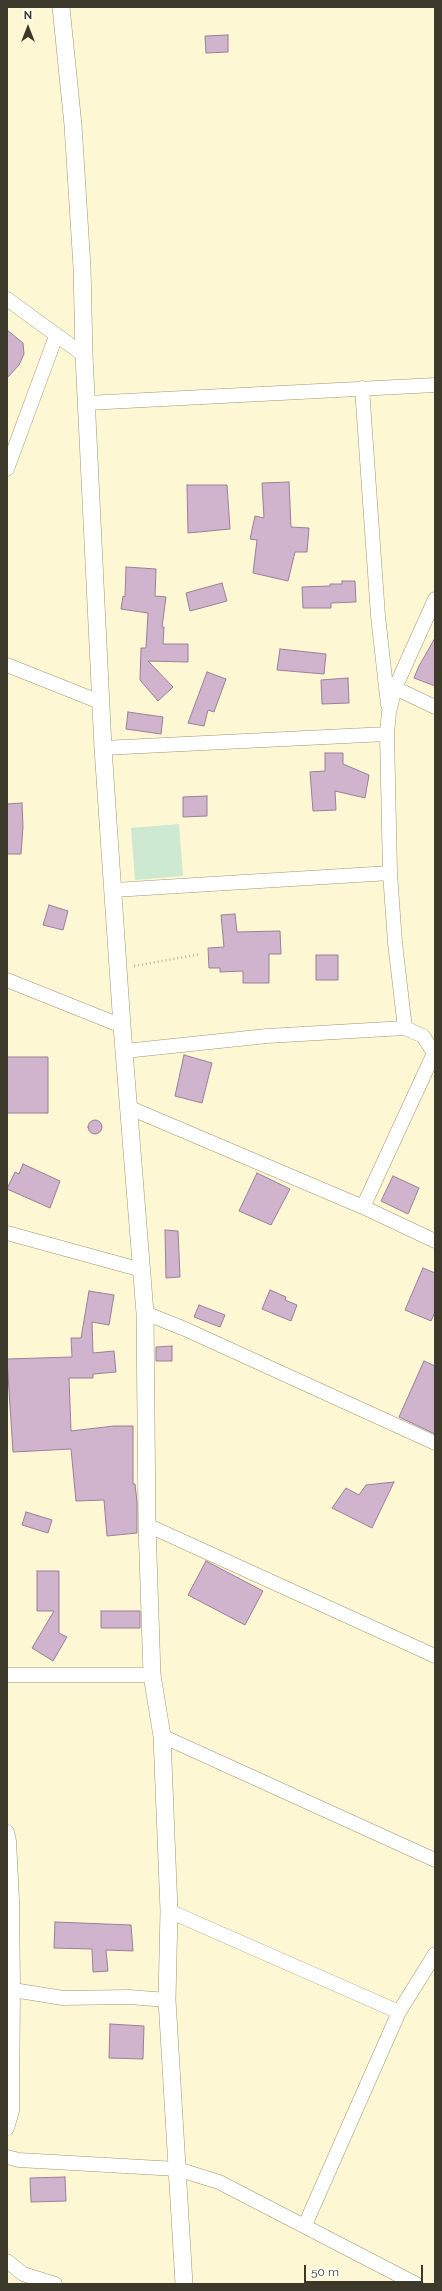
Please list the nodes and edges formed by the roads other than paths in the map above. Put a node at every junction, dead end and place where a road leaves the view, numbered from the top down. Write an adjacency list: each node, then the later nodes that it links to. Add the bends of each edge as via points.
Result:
1 (61, 7): 4 (street, via 82,267)
2 (7, 299): 3 (street)
3 (56, 336): 4 (street); 8 (street)
4 (84, 355): 7 (street)
5 (435, 384): 6 (street)
6 (362, 388): 7 (street); 14 (street, via 378,616)
7 (87, 403): 12 (street)
8 (7, 469)
9 (435, 599): 11 (street)
10 (7, 665): 12 (street)
11 (395, 688): 13 (street); 14 (street)
12 (100, 702): 16 (street)
13 (435, 707)
14 (389, 712): 15 (street)
15 (387, 734): 16 (street); 17 (street)
16 (103, 748): 18 (street)
17 (390, 873): 18 (street); 21 (street)
18 (114, 890): 20 (street)
19 (7, 980): 20 (street)
20 (122, 1026): 22 (street)
21 (405, 1028): 22 (street, via 368,1028 267,1036); 23 (street, via 423,1036)
22 (125, 1051): 25 (street)
23 (435, 1052): 24 (street)
24 (430, 1077): 26 (street)
25 (130, 1108): 26 (street); 29 (street)
26 (362, 1207): 28 (street)
27 (7, 1233): 29 (street)
28 (435, 1241)
29 (142, 1270): 30 (street)
30 (145, 1313): 31 (street); 32 (street)
31 (435, 1443)
32 (147, 1525): 33 (street); 35 (street)
33 (435, 1656)
34 (7, 1675): 35 (street)
35 (152, 1675): 36 (street)
36 (162, 1736): 38 (street); 39 (street)
37 (7, 1832): 41 (street, via 10,1848)
38 (435, 1860)
39 (169, 1911): 42 (street); 43 (street)
40 (435, 1954): 43 (street)
41 (10, 1989): 42 (street, via 63,1998 129,1997); 44 (street, via 12,2111)
42 (167, 2000): 46 (street)
43 (399, 2012): 47 (street)
44 (7, 2128)
45 (7, 2157): 46 (street, via 19,2160)
46 (177, 2169): 47 (street, via 219,2182); 51 (street)
47 (305, 2225): 52 (street)
48 (7, 2261): 49 (street)
49 (22, 2279): 50 (street)
50 (55, 2284)
51 (184, 2284)
52 (416, 2284)

